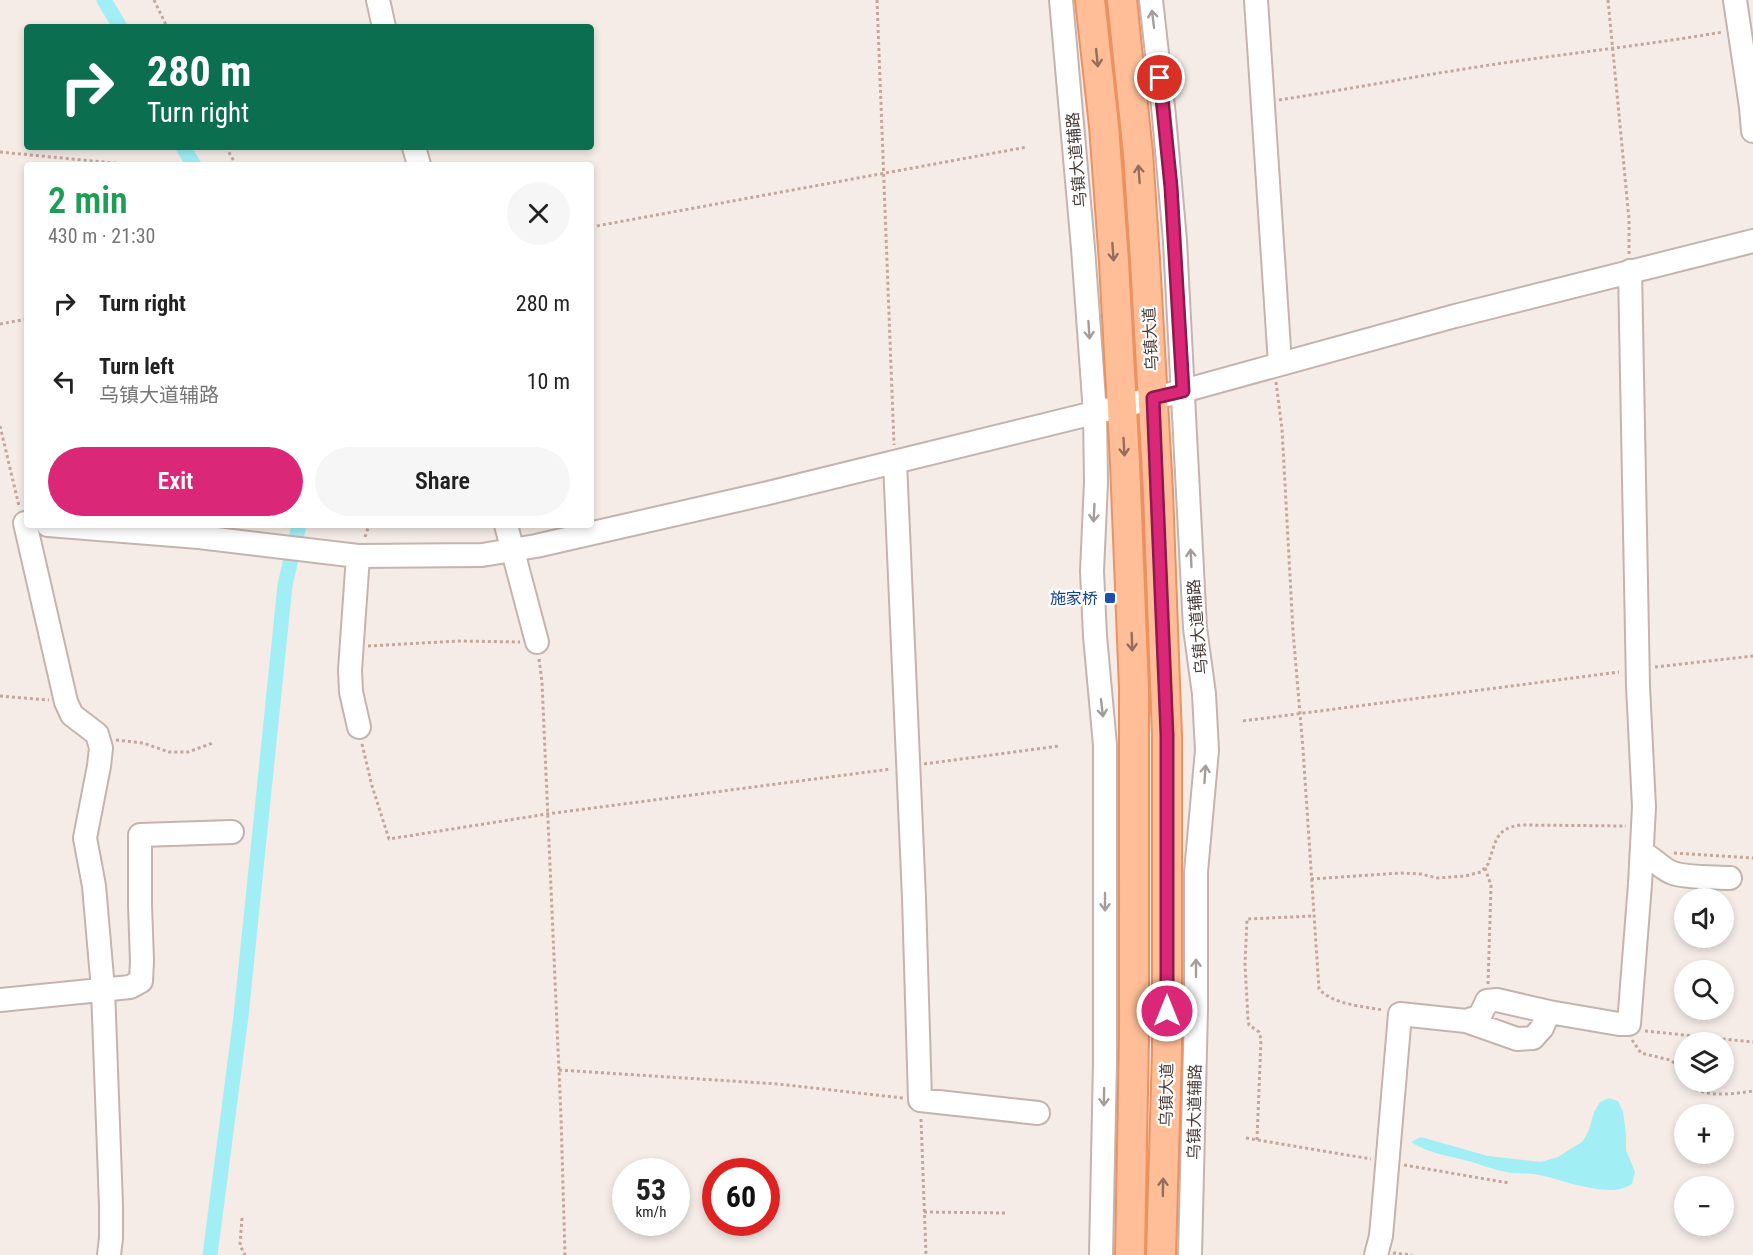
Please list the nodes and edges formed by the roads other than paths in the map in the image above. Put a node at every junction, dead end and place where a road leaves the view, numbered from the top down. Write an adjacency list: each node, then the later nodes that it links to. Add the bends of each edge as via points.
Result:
1 (378, 0): 8 (street)
2 (1061, 0): 15 (street, 乌镇大道辅路, one-way to 15, via 1082,237)
3 (1090, 0): 15 (main road, 乌镇大道, one-way to 15, via 1104,126)
4 (1122, 0): 14 (main road, 乌镇大道, one-way to 4, via 1138,153)
5 (1151, 0): 13 (street, 乌镇大道辅路, one-way to 5, via 1171,187)
6 (1256, 0): 12 (street)
7 (1735, 0): 9 (street)
8 (383, 24)
9 (1753, 131)
10 (1753, 241): 11 (street)
11 (1630, 271): 12 (street); 26 (street, via 1638,669)
12 (1276, 365): 13 (street)
13 (1183, 391): 14 (street); 34 (street, 乌镇大道辅路, one-way to 13, via 1196,872 1207,750 1195,628)
14 (1153, 398): 15 (street); 35 (main road, 乌镇大道, one-way to 14, via 1167,1052 1167,735)
15 (1108, 409): 16 (street); 33 (street, 乌镇大道辅路, one-way to 33, via 1096,482 1092,572 1106,745); 36 (main road, 乌镇大道, one-way to 36, via 1128,537 1135,729)
16 (895, 462): 21 (street); 32 (street, via 920,1100)
17 (27, 528): 28 (street, via 66,702 72,715 97,734 101,747 85,838 94,886)
18 (124, 528): 20 (street)
19 (507, 528): 21 (street)
20 (199, 531): 22 (street, via 262,544)
21 (512, 550): 22 (street, via 482,555); 23 (street)
22 (358, 556): 24 (street, via 351,692)
23 (537, 642)
24 (359, 726)
25 (232, 832): 28 (street, via 140,835 141,981 130,987)
26 (1647, 855): 27 (street, via 1675,874); 30 (street, via 1629,1024)
27 (1730, 878)
28 (103, 989): 29 (street); 37 (street, via 111,1204)
29 (0, 1000)
30 (1549, 1012): 31 (street, via 1497,1000 1487,1001 1480,1016); 31 (street, via 1533,1038 1517,1039)
31 (1466, 1020): 39 (street, via 1400,1014 1381,1236)
32 (1038, 1113)
33 (1102, 1200): 36 (street); 38 (street, 乌镇大道辅路)
34 (1191, 1246)
35 (1161, 1250)
36 (1130, 1251)
37 (109, 1255)
38 (1101, 1255)
39 (1376, 1255)

